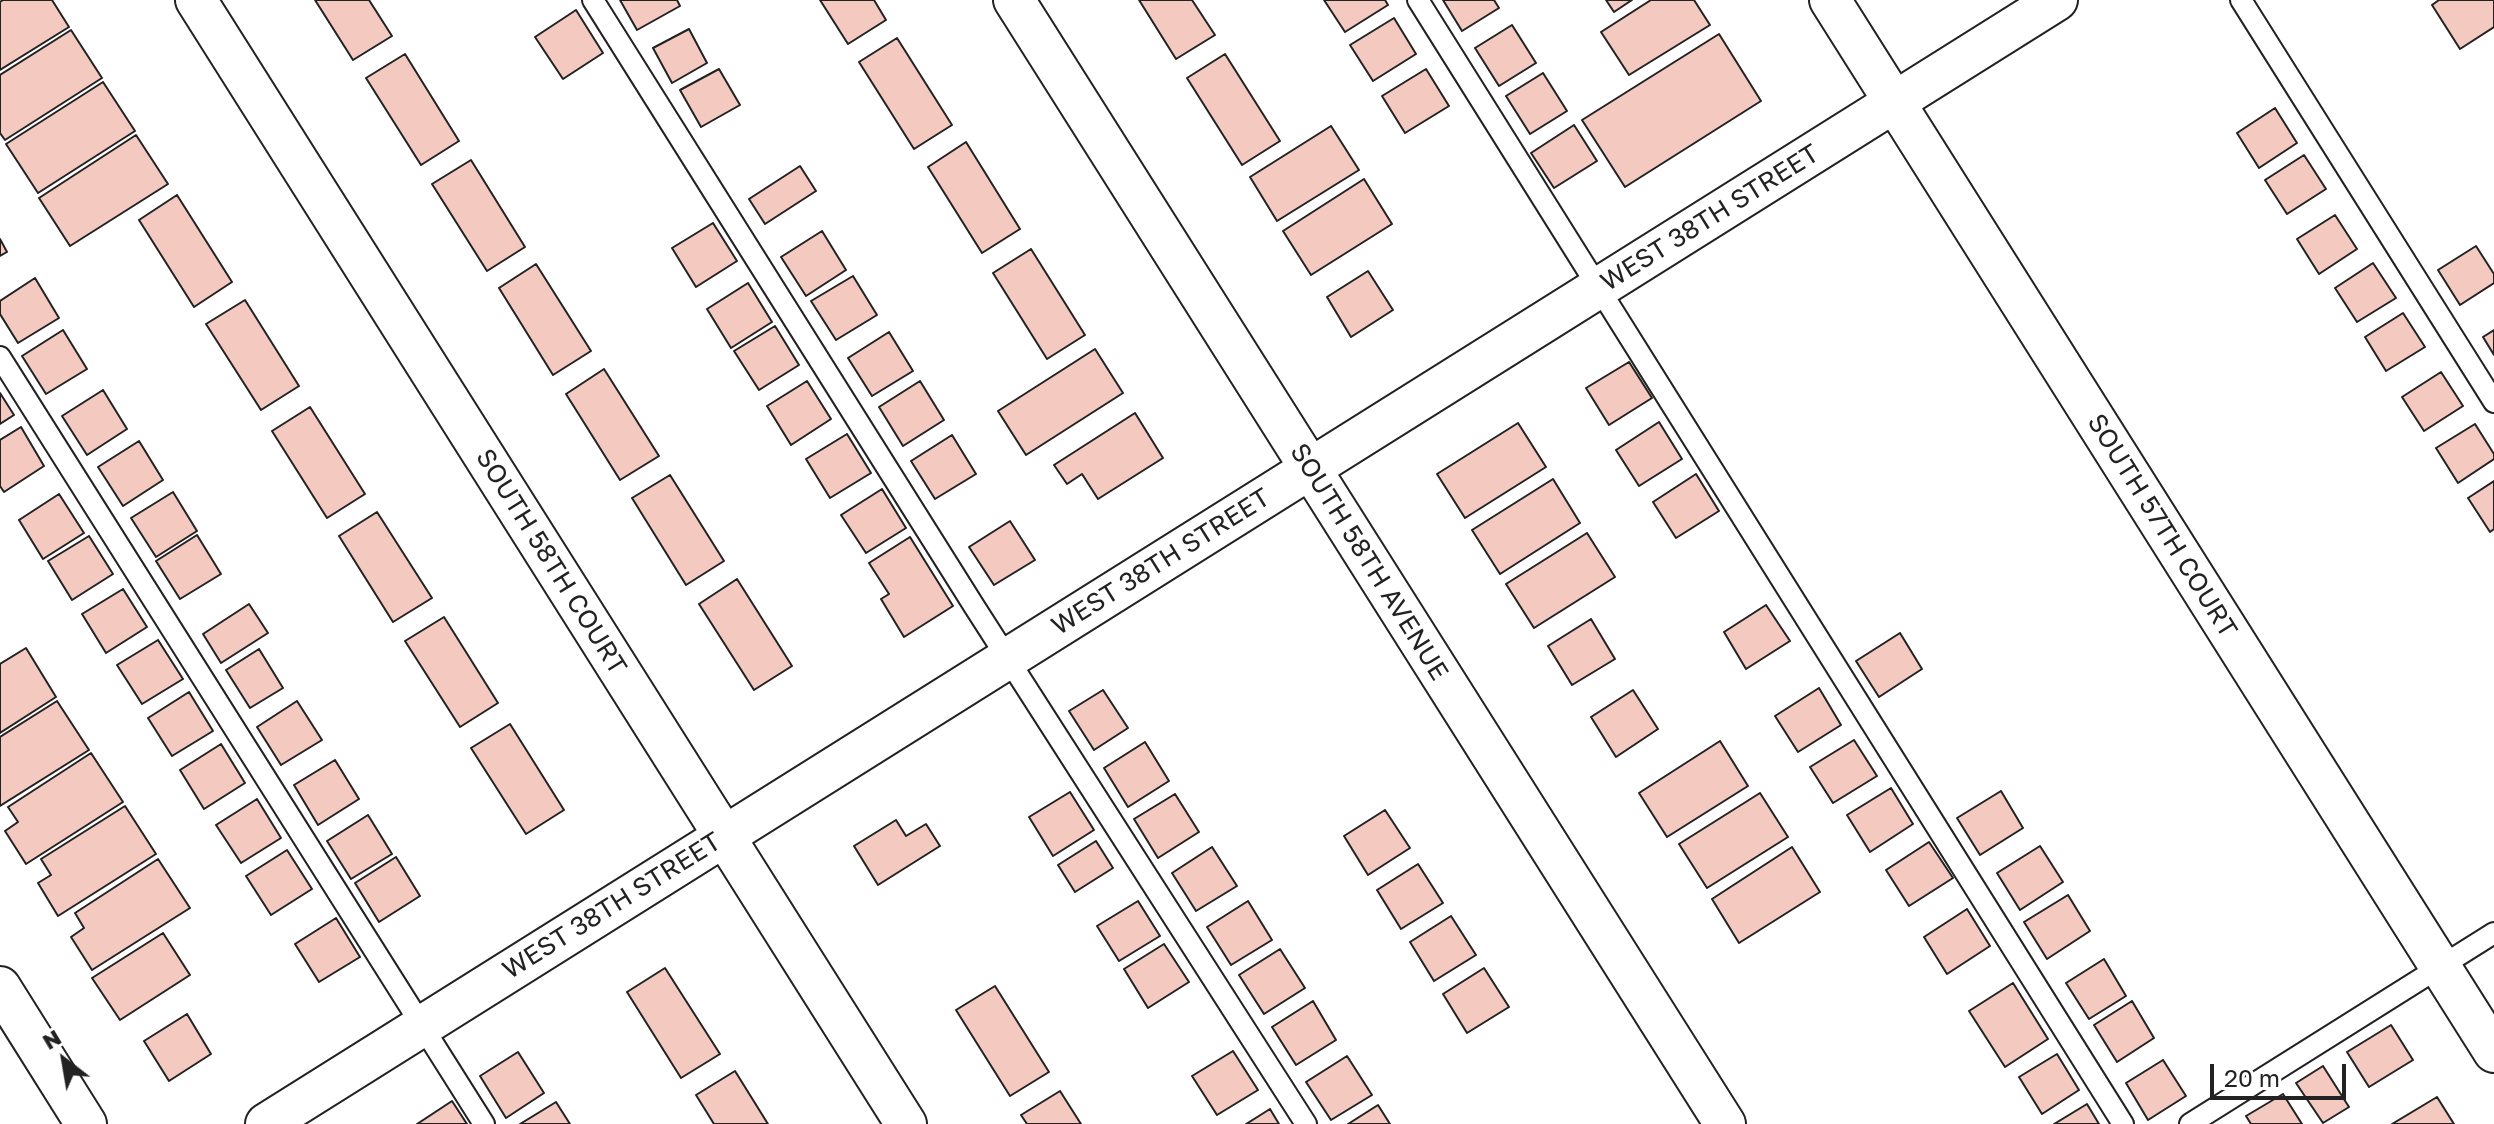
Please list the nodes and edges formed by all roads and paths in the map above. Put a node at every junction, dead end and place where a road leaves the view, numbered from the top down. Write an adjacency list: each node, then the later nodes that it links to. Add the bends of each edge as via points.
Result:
1 (196, 0): 14 (street, SOUTH 58TH COURT)
2 (593, 0): 13 (lane)
3 (1014, 0): 12 (street, SOUTH 58TH AVENUE)
4 (1418, 0): 9 (lane)
5 (1830, 0): 8 (street, SOUTH 57TH COURT)
6 (2057, 0): 8 (street, WEST 38TH STREET)
7 (2241, 0): 11 (lane)
8 (1894, 102): 9 (street, WEST 38TH STREET); 16 (street, SOUTH 57TH COURT)
9 (1599, 287): 12 (street, WEST 38TH STREET); 26 (lane)
10 (0, 357): 18 (lane)
11 (2494, 402)
12 (1310, 468): 13 (street, WEST 38TH STREET); 25 (street, SOUTH 58TH AVENUE)
13 (1008, 659): 14 (street, WEST 38TH STREET); 24 (lane)
14 (724, 836): 18 (street, WEST 38TH STREET); 23 (street, SOUTH 58TH COURT)
15 (2494, 933): 16 (lane)
16 (2440, 967): 19 (street, SOUTH 57TH COURT); 27 (lane)
17 (0, 987): 20 (street)
18 (422, 1026): 21 (street, WEST 38TH STREET); 22 (lane)
19 (2494, 1052)
20 (86, 1124)
21 (266, 1124)
22 (484, 1124)
23 (906, 1124)
24 (1306, 1124)
25 (1725, 1124)
26 (2123, 1124)
27 (2190, 1124)

